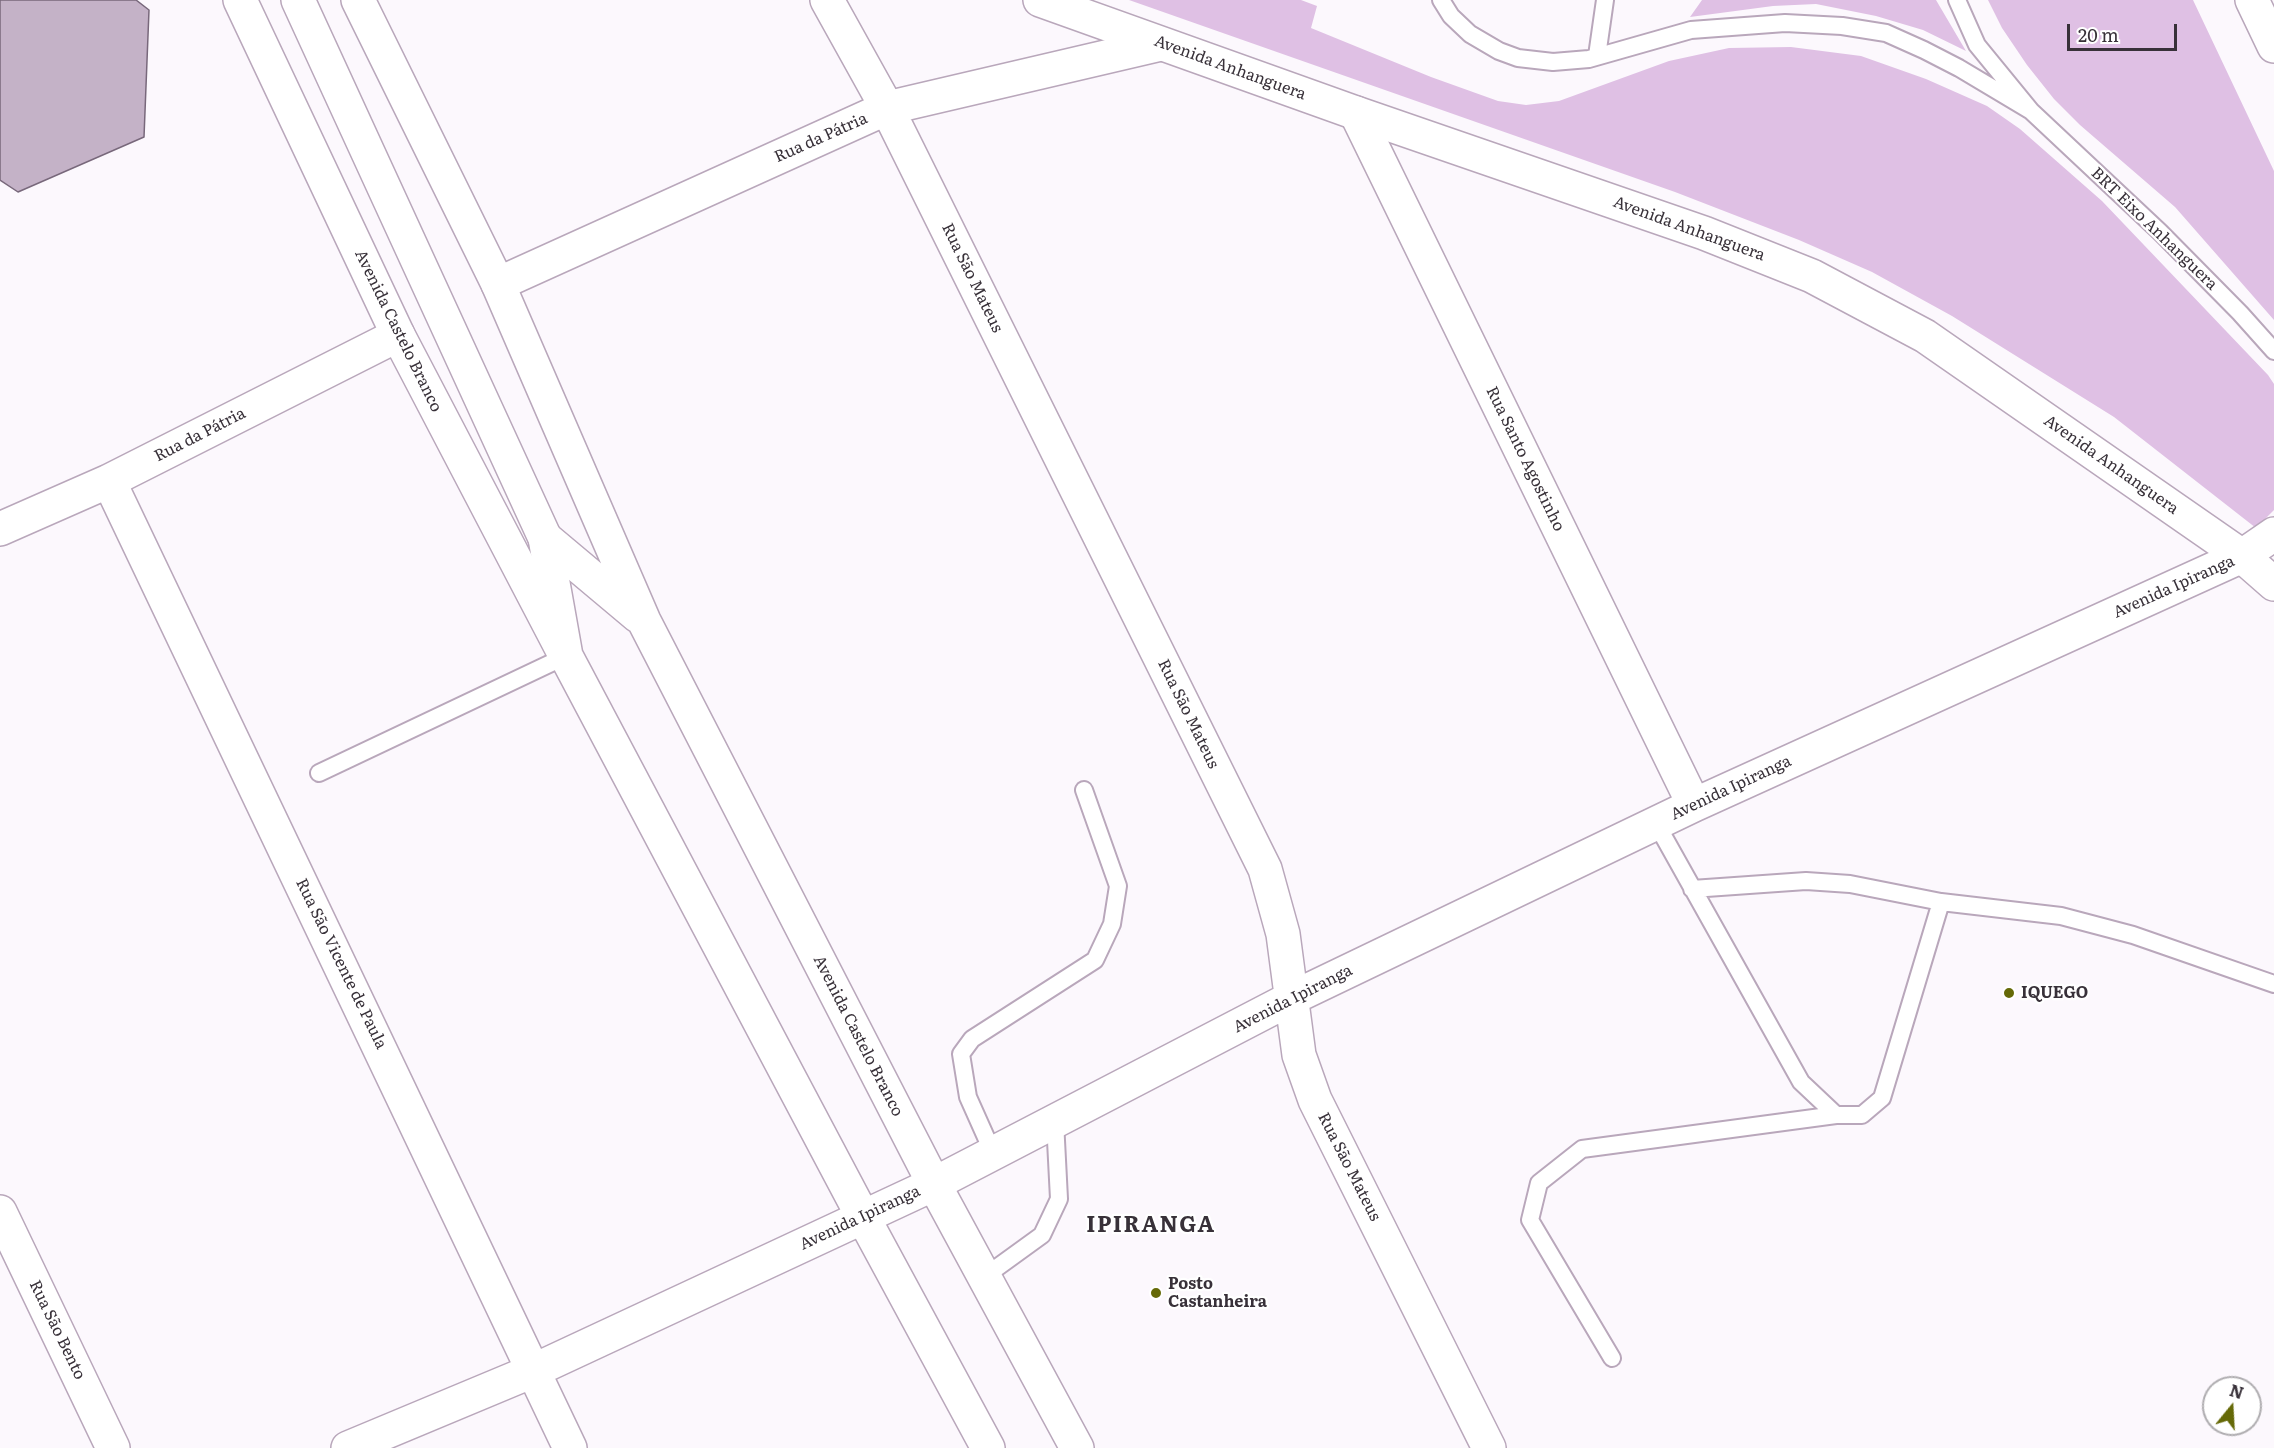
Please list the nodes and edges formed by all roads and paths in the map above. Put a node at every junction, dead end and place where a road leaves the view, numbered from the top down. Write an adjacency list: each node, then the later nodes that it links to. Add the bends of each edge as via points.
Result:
1 (240, 0): 17 (main road, Avenida Castelo Branco)
2 (298, 0): 22 (main road, Avenida Castelo Branco)
3 (358, 0): 16 (main road, Avenida Castelo Branco)
4 (826, 0): 13 (main road, Rua São Mateus)
5 (1040, 0): 10 (main road, Avenida Anhanguera)
6 (1441, 0): 12 (lane, via 1470,34 1518,58 1553,62)
7 (1605, 0): 12 (lane)
8 (1957, 0): 14 (lane, via 1977,45)
9 (2252, 0): 11 (main road)
10 (1161, 44): 13 (main road, Rua da Pátria); 15 (main road, Avenida Anhanguera)
11 (2274, 46)
12 (1597, 56): 14 (lane, via 1691,30 1785,23 1842,26 1886,33 1924,50)
13 (887, 108): 16 (main road, Rua da Pátria); 34 (main road, Rua São Mateus, via 1265,869 1283,934)
14 (2031, 111): 18 (lane, BRT Eixo Anhanguera, via 2160,232)
15 (1356, 113): 23 (main road, Avenida Anhanguera, via 1704,232 1812,276 1926,336); 29 (main road, Rua Santo Agostinho)
16 (498, 284): 25 (main road, Avenida Castelo Branco)
17 (398, 335): 19 (main road, Rua da Pátria); 26 (main road, Avenida Castelo Branco)
18 (2274, 351)
19 (109, 481): 20 (main road, Rua da Pátria); 43 (main road, Rua São Vicente de Paula)
20 (0, 529)
21 (2274, 534): 23 (main road, Avenida Ipiranga)
22 (545, 538): 25 (main road, Avenida Castelo Branco); 26 (main road, Avenida Castelo Branco)
23 (2242, 556): 24 (main road, Avenida Anhanguera); 29 (main road, Avenida Ipiranga)
24 (2274, 584)
25 (644, 621): 38 (main road, Avenida Castelo Branco)
26 (566, 656): 27 (lane); 40 (main road, Avenida Castelo Branco)
27 (319, 773)
28 (1084, 790): 37 (lane, via 1118,886 1112,924 1095,960 972,1039 961,1054 968,1097)
29 (1694, 805): 30 (main road, Avenida Ipiranga)
30 (1656, 823): 31 (lane); 34 (main road, Avenida Ipiranga)
31 (1692, 889): 32 (lane, via 1806,881 1850,884); 35 (lane, via 1801,1082)
32 (1941, 902): 33 (lane, via 2061,916 2133,934); 35 (lane, via 1882,1098 1862,1115)
33 (2274, 984)
34 (1290, 999): 36 (main road, Avenida Ipiranga); 49 (main road, Rua São Mateus, via 1299,1055 1316,1100)
35 (1836, 1115): 42 (lane, via 1582,1149 1539,1183 1530,1220)
36 (1055, 1121): 37 (main road, Avenida Ipiranga); 41 (lane, via 1059,1199 1042,1234)
37 (993, 1153): 38 (main road, Avenida Ipiranga)
38 (933, 1184): 40 (main road, Avenida Ipiranga); 41 (main road, Avenida Castelo Branco)
39 (0, 1212): 44 (main road, Rua São Bento)
40 (863, 1217): 43 (main road, Avenida Ipiranga); 47 (main road, Avenida Castelo Branco)
41 (984, 1277): 48 (main road, Avenida Castelo Branco)
42 (1612, 1358)
43 (535, 1370): 45 (main road, Avenida Ipiranga); 46 (main road, Rua São Vicente de Paula)
44 (113, 1448)
45 (348, 1448)
46 (570, 1448)
47 (988, 1448)
48 (1077, 1448)
49 (1489, 1448)

